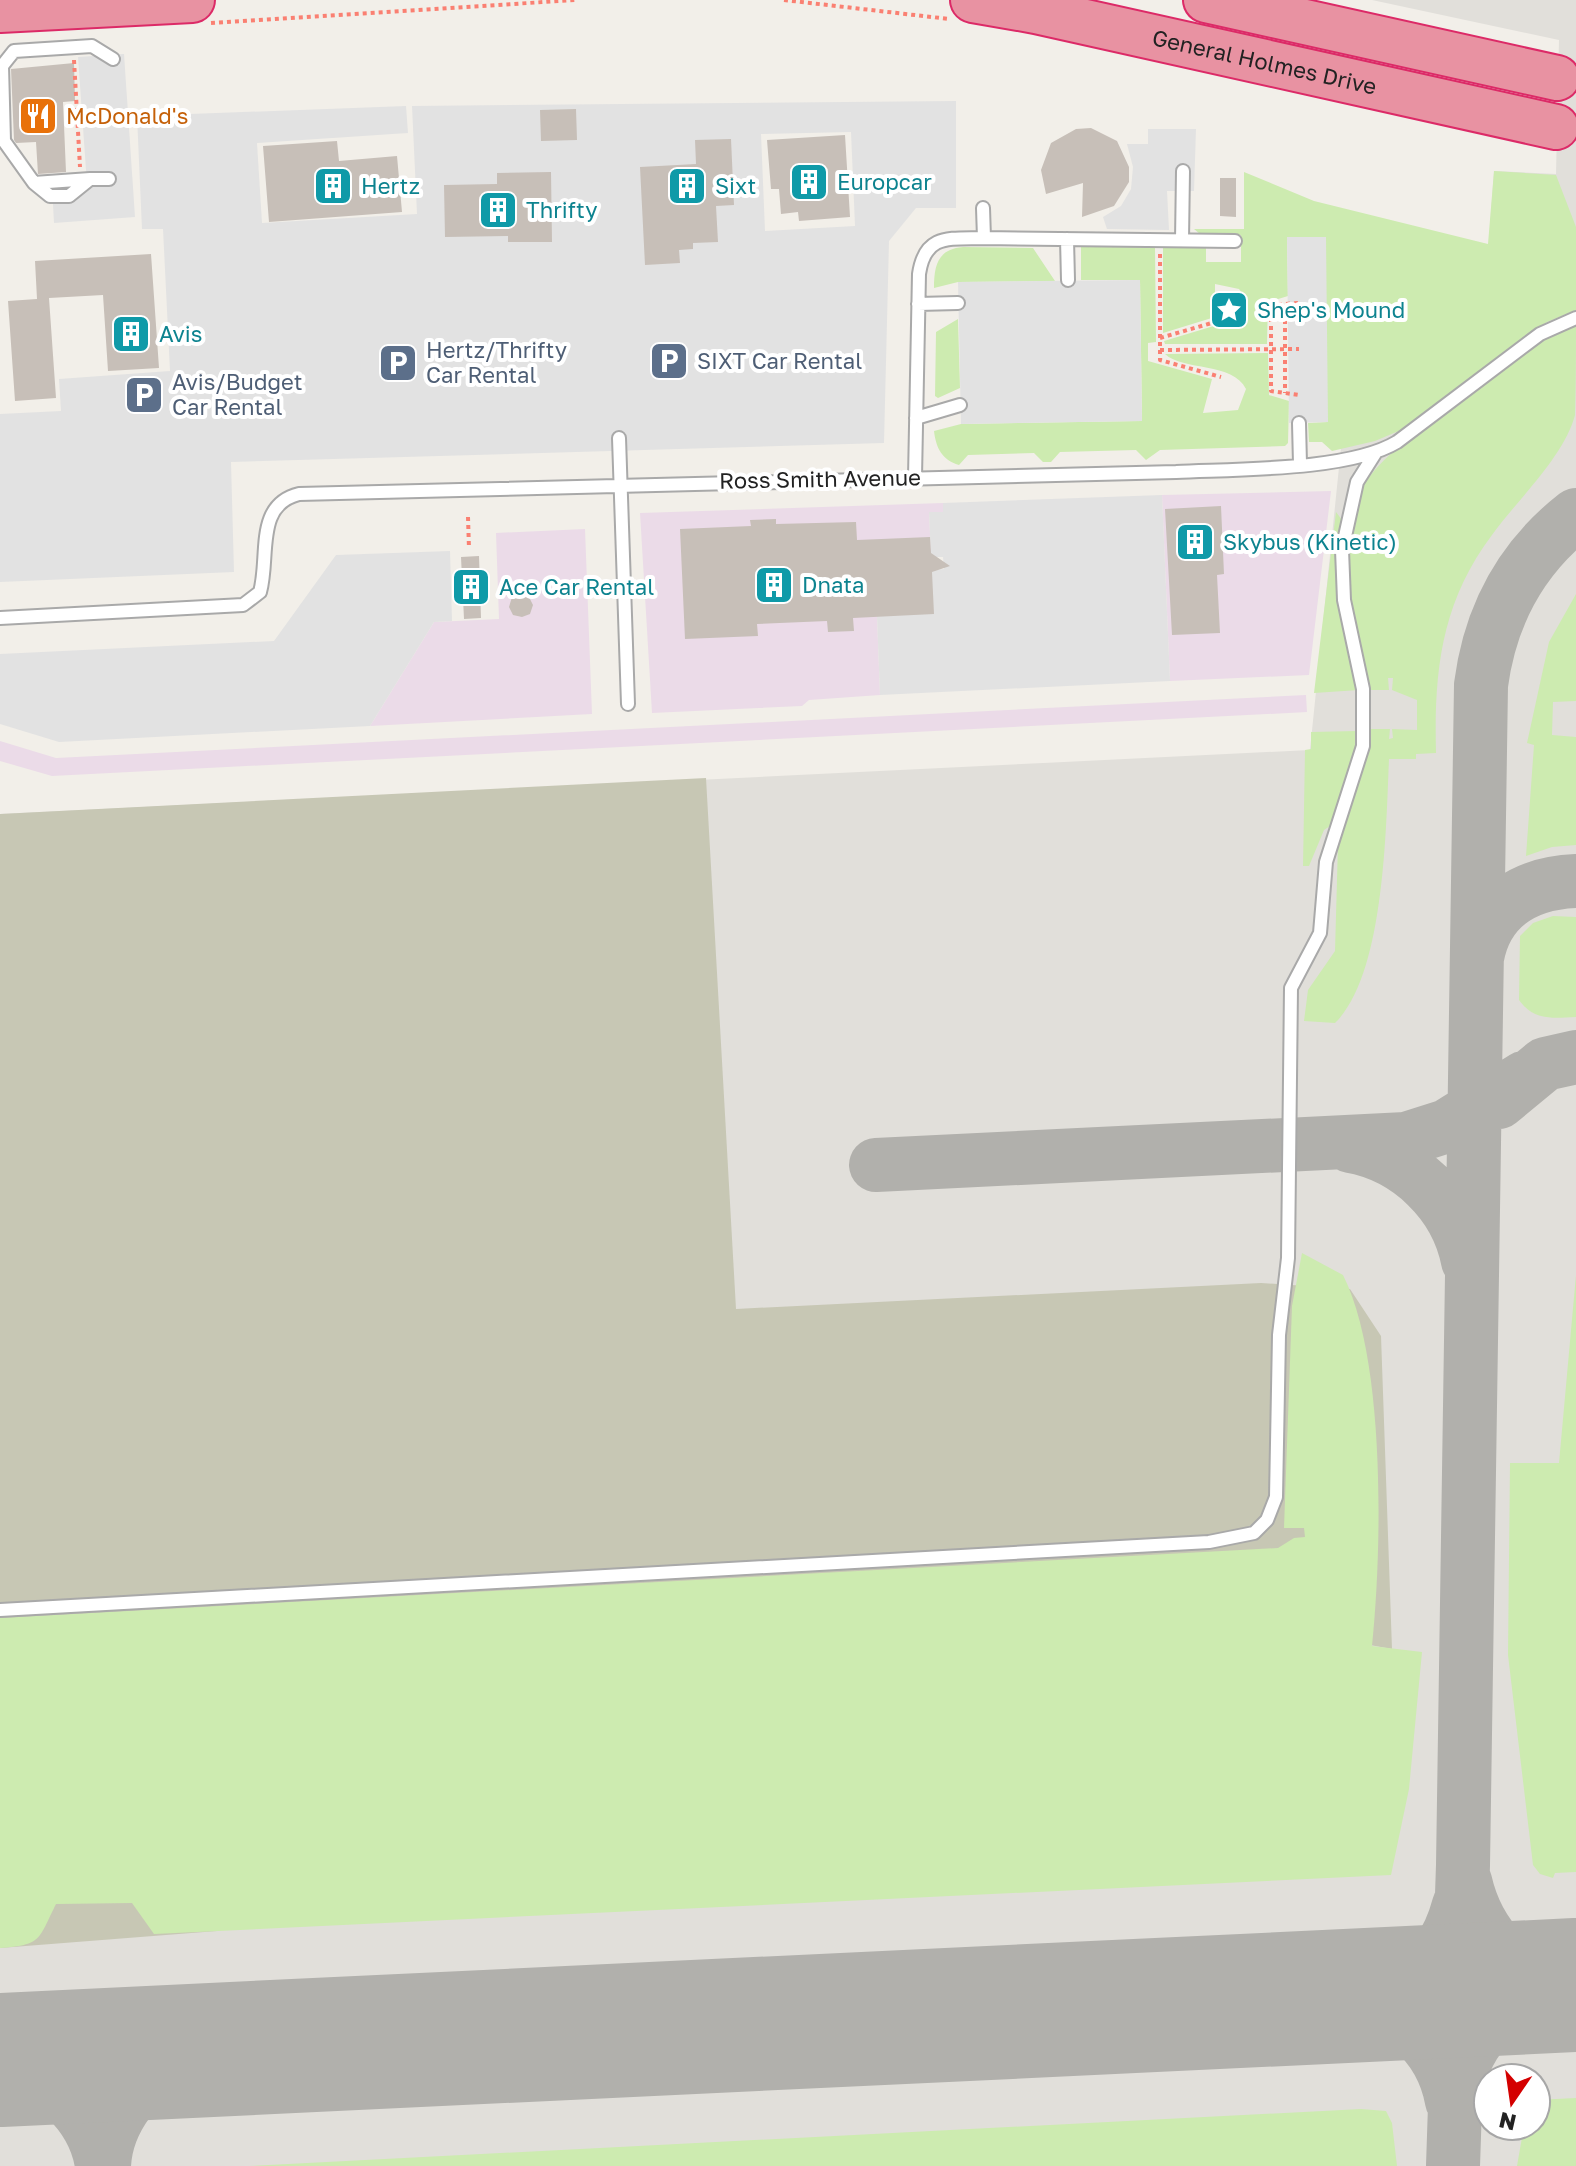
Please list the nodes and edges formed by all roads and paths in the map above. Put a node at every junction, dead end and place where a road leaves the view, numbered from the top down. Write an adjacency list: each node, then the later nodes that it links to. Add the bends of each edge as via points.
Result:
1 (576, 0): 5 (path)
2 (973, 0): 9 (highway, General Holmes Drive)
3 (1206, 0): 8 (highway)
4 (0, 10): 5 (highway)
5 (196, 12)
6 (113, 59): 12 (lane, via 92,46 14,51 2,66 4,141 34,183 50,196 69,196 90,179)
7 (63, 61): 11 (path, via 75,60 80,168)
8 (1557, 78)
9 (1556, 127)
10 (1183, 171): 17 (lane)
11 (69, 173)
12 (109, 179)
13 (983, 208): 14 (lane)
14 (984, 238): 15 (lane); 22 (lane, via 932,244 921,257)
15 (1067, 239): 16 (lane); 19 (lane)
16 (1159, 240): 17 (lane); 26 (path)
17 (1182, 240): 18 (lane)
18 (1235, 241)
19 (1068, 280)
20 (958, 303): 22 (lane)
21 (1298, 303): 23 (path)
22 (918, 304): 35 (lane)
23 (1285, 304): 27 (path, via 1271,305); 28 (path)
24 (1576, 318): 38 (lane, via 1540,334 1397,442)
25 (1215, 322): 26 (path)
26 (1160, 338): 30 (path)
27 (1271, 349): 28 (path); 30 (path); 32 (path, via 1271,391)
28 (1285, 349): 29 (path); 32 (path)
29 (1299, 349)
30 (1160, 350): 31 (path, via 1160,360)
31 (1221, 377)
32 (1285, 393): 33 (path)
33 (1299, 395)
34 (960, 405): 35 (lane)
35 (916, 418): 40 (lane)
36 (1299, 423): 39 (lane)
37 (619, 438): 41 (lane)
38 (1376, 452): 39 (lane, Ross Smith Avenue); 46 (lane, via 1366,462 1351,500 1341,559 1363,689 1363,746 1326,862 1320,933 1291,988 1288,1258 1279,1335 1278,1487 1270,1515 1259,1529 1248,1536 1209,1542)
39 (1300, 464): 40 (lane, Ross Smith Avenue)
40 (915, 477): 41 (lane, Ross Smith Avenue)
41 (619, 485): 44 (lane, Ross Smith Avenue, via 299,494 286,497 272,511 260,592 243,605); 45 (lane)
42 (468, 517): 43 (path)
43 (469, 549)
44 (0, 618)
45 (628, 704)
46 (0, 1610)

